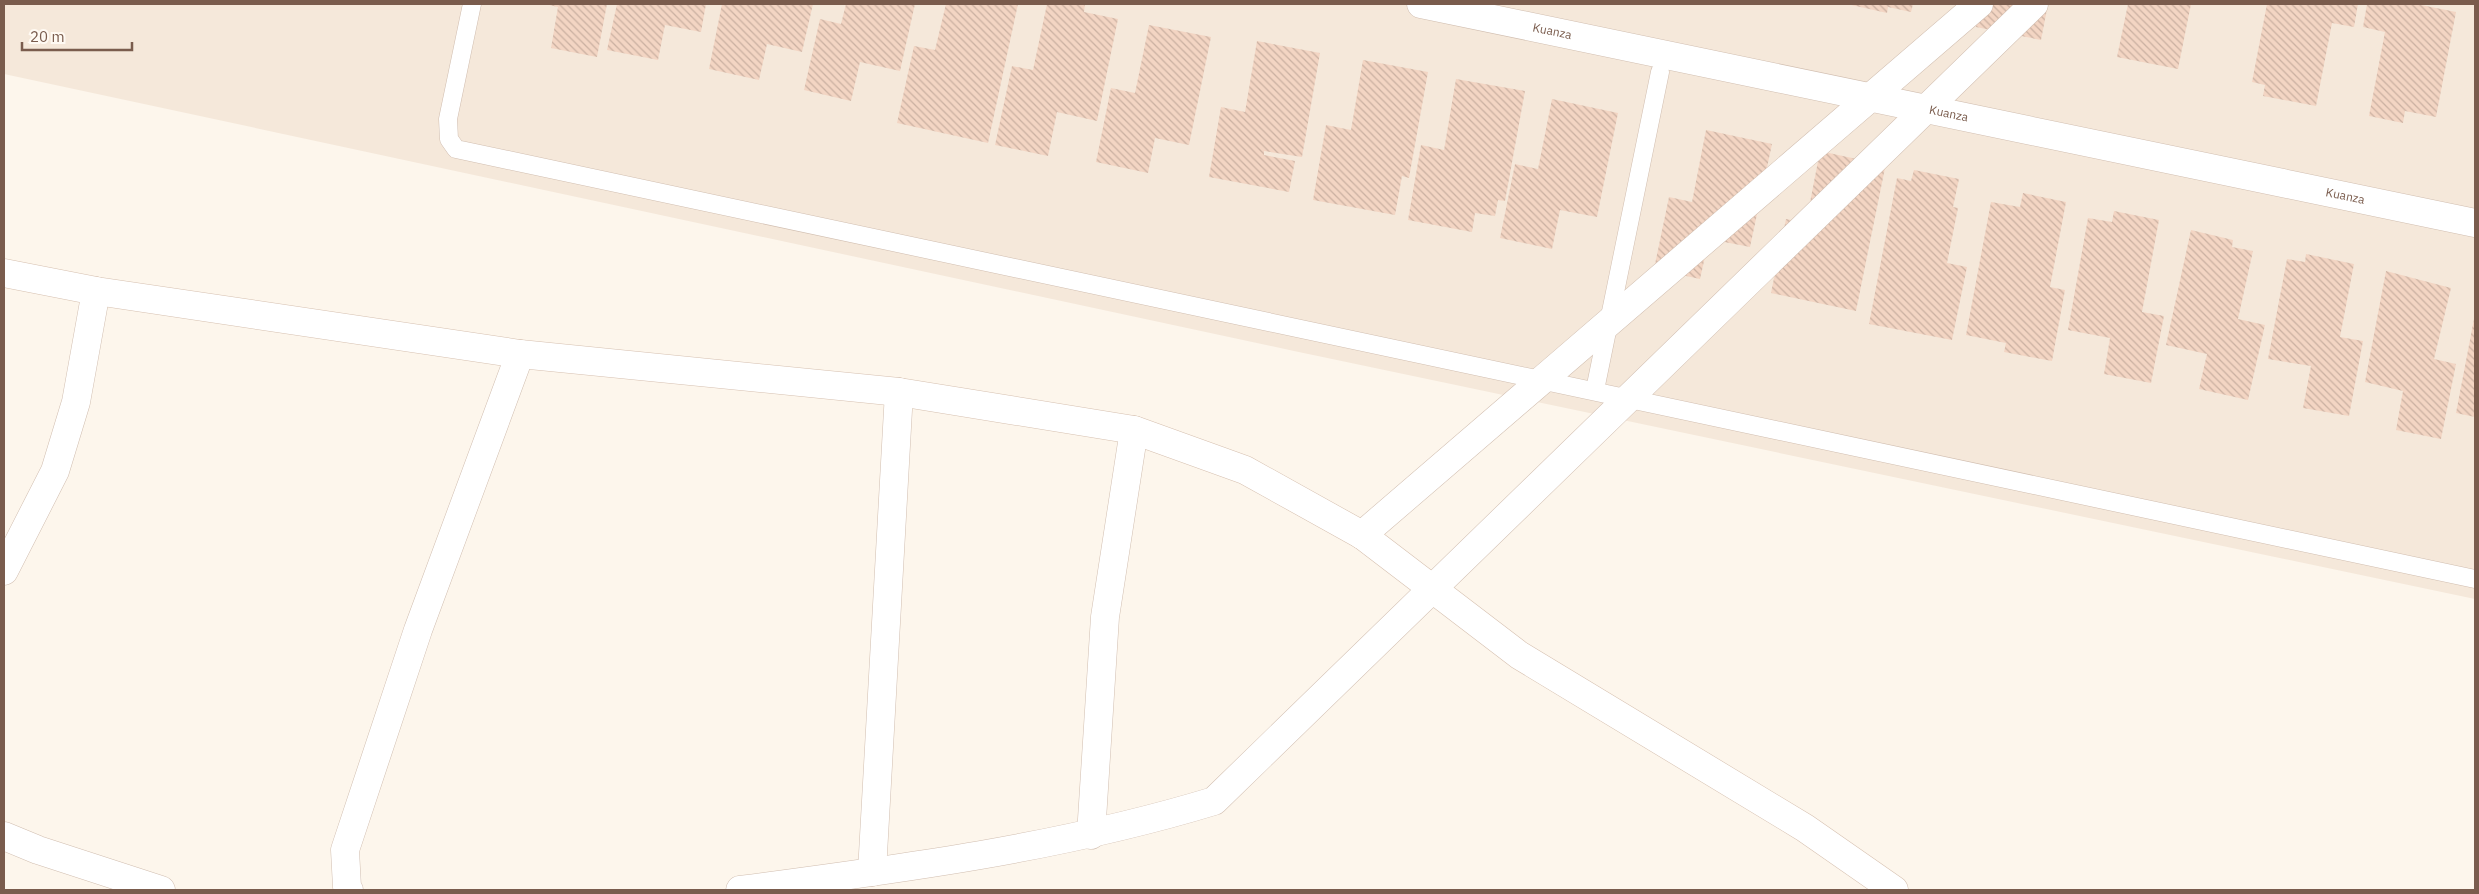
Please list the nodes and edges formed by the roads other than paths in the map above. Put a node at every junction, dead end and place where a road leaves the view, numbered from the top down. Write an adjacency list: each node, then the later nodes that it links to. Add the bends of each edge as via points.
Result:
1 (472, 4): 10 (lane, via 448,119 449,139 456,149)
2 (1421, 4): 6 (street, Kuanza)
3 (1979, 4): 13 (street)
4 (2034, 4): 16 (street, via 1214,801)
5 (1660, 72): 10 (lane)
6 (2475, 223)
7 (4, 273): 8 (street)
8 (96, 291): 9 (street); 14 (street, via 76,402 55,471)
9 (520, 354): 11 (street); 20 (street, via 418,630 345,850)
10 (1595, 390): 15 (lane)
11 (899, 392): 12 (street); 18 (street)
12 (1134, 430): 13 (street, via 1245,470); 16 (street, via 1105,617)
13 (1362, 534): 22 (street, via 1519,655 1805,828)
14 (4, 571)
15 (2475, 579)
16 (1091, 835): 18 (street)
17 (4, 836): 19 (street)
18 (872, 872): 21 (street)
19 (161, 890)
20 (349, 890)
21 (740, 890)
22 (1894, 890)

